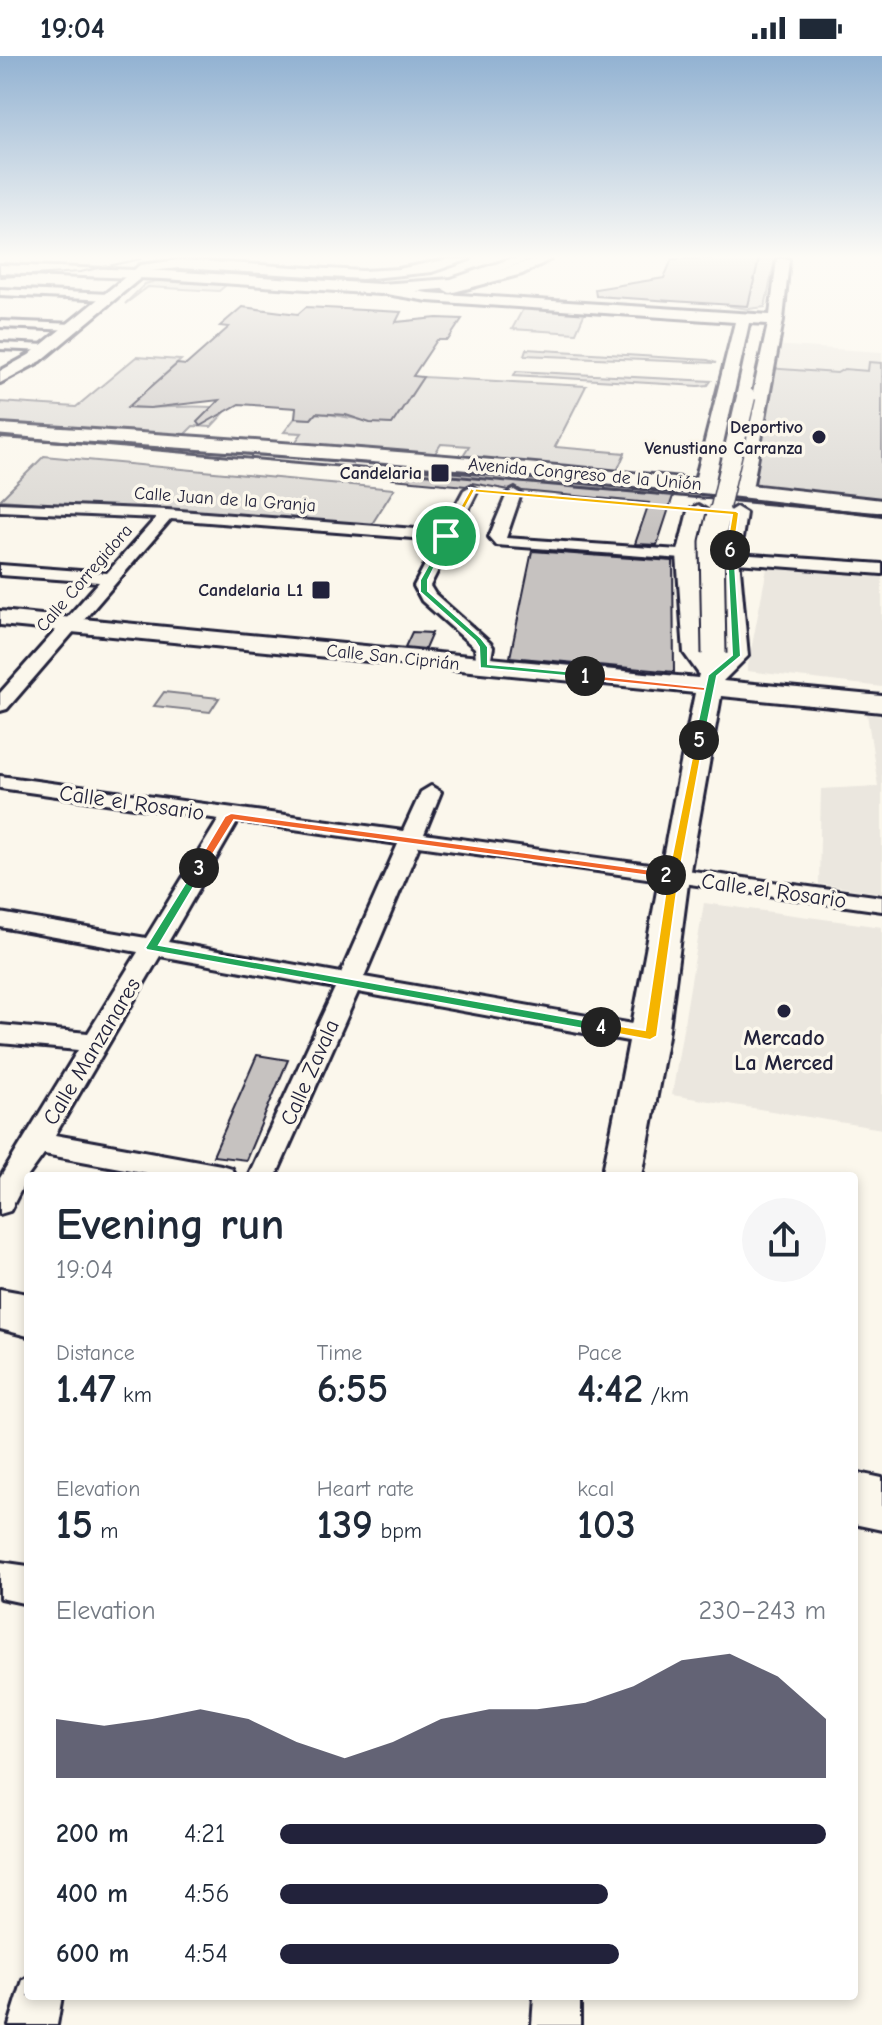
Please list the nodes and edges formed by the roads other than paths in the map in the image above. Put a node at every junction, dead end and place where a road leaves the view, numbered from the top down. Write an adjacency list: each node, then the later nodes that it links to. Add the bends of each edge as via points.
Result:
1 (29, 351): 7 (street)
2 (44, 351): 7 (street)
3 (737, 351): 14 (street)
4 (751, 351): 8 (street)
5 (759, 351): 8 (street)
6 (769, 351): 16 (street)
7 (41, 353): 9 (street); 10 (street, via 37,363)
8 (753, 362): 34 (street, bridge, via 712,542)
9 (3, 373)
10 (0, 389)
11 (0, 430): 14 (main road, Avenida Congreso de la Unión)
12 (0, 447): 13 (main road)
13 (214, 465)
14 (704, 485): 16 (main road, Avenida Congreso de la Unión)
15 (441, 487): 17 (main road, Avenida Congreso de la Unión)
16 (742, 489): 20 (main road, Avenida Congreso de la Unión)
17 (471, 490): 18 (main road, Avenida Congreso de la Unión); 25 (street)
18 (521, 494): 26 (street, via 497,537 501,542)
19 (0, 507): 23 (street, Calle Juan de la Granja)
20 (882, 507)
21 (689, 510): 22 (main road, Avenida Congreso de la Unión); 26 (street)
22 (736, 513): 24 (main road, Avenida Congreso de la Unión); 27 (street)
23 (167, 514): 25 (street, Calle Juan de la Granja); 30 (street, Calle Corregidora)
24 (882, 522)
25 (446, 536): 33 (street, via 424,580 424,592 484,647)
26 (688, 555): 27 (street); 34 (street, via 696,653)
27 (728, 558): 28 (street); 34 (street, via 736,656)
28 (882, 569)
29 (0, 570): 30 (street)
30 (109, 578): 32 (street, Calle Corregidora)
31 (0, 618): 32 (street, Calle San Ciprián)
32 (70, 626): 33 (street, Calle San Ciprián); 36 (street, Calle Corregidora)
33 (483, 666): 34 (street, Calle San Ciprián)
34 (712, 672): 35 (street, Calle San Ciprián); 41 (street)
35 (882, 704)
36 (0, 705)
37 (0, 782): 39 (street, Calle el Rosario)
38 (431, 792): 40 (street, Calle Zavala)
39 (231, 816): 40 (street, Calle el Rosario); 44 (street, Calle Manzanares)
40 (409, 841): 41 (street, Calle el Rosario); 45 (street, Calle Zavala)
41 (673, 876): 42 (street, Calle el Rosario); 47 (street)
42 (882, 904)
43 (0, 920): 44 (street)
44 (151, 948): 45 (street); 48 (street, Calle Manzanares)
45 (349, 984): 47 (street); 51 (street, Calle Zavala)
46 (0, 1034): 48 (street)
47 (650, 1036): 52 (street)
48 (96, 1043): 49 (street, Calle Manzanares)
49 (37, 1142): 50 (street); 53 (street, Calle Manzanares)
50 (199, 1172)
51 (264, 1172)
52 (623, 1172)
53 (0, 1203)
54 (0, 1309): 55 (main road)
55 (24, 1314)
56 (858, 1499): 57 (main road)
57 (882, 1504)
58 (0, 1580): 59 (street)
59 (24, 1584)
60 (38, 2000): 62 (street)
61 (557, 2000): 63 (street)
62 (33, 2025)
63 (556, 2025)

